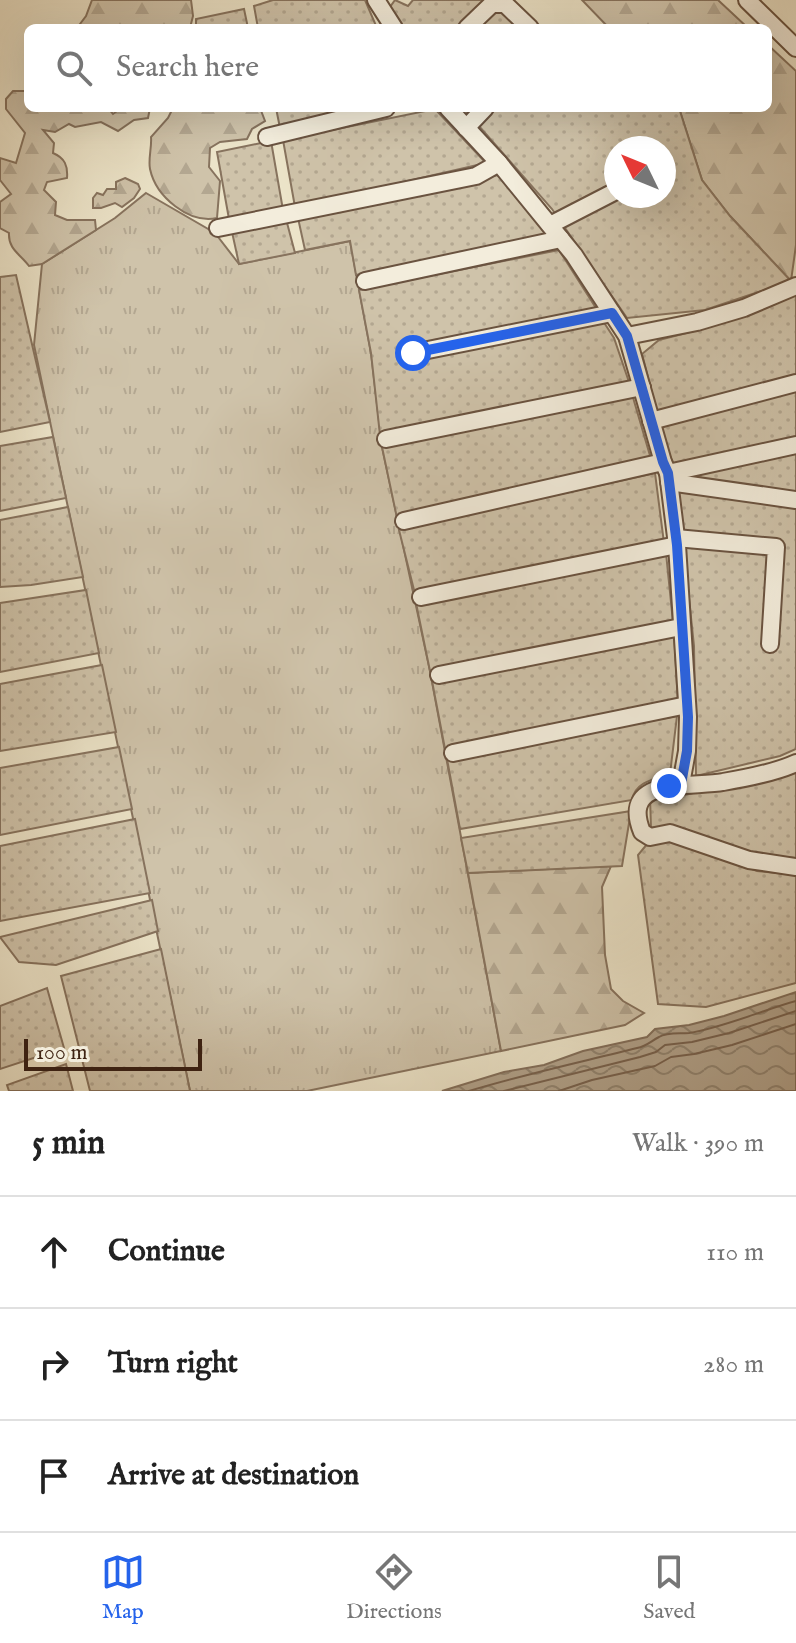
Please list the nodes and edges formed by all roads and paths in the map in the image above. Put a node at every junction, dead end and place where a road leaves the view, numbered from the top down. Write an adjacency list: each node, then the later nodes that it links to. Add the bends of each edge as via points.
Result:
1 (376, 0): 3 (street)
2 (747, 0): 6 (street)
3 (391, 24)
4 (471, 24): 5 (street, via 492,4 505,4)
5 (526, 24)
6 (789, 32): 7 (street)
7 (796, 48)
8 (370, 112): 12 (street)
9 (452, 112): 11 (street)
10 (481, 112): 11 (street)
11 (466, 128): 13 (street)
12 (267, 137)
13 (499, 163): 15 (street); 16 (street, via 476,176)
14 (604, 197): 15 (street)
15 (550, 225): 17 (street)
16 (218, 228)
17 (561, 239): 18 (street); 20 (street)
18 (365, 281)
19 (796, 286): 21 (street, via 697,322)
20 (612, 313): 21 (street); 22 (street)
21 (627, 336): 24 (street)
22 (413, 353)
23 (796, 383): 25 (street)
24 (642, 387): 25 (street); 26 (street)
25 (651, 421): 28 (street)
26 (386, 439)
27 (796, 445): 28 (street)
28 (666, 472): 29 (street); 30 (street); 31 (street)
29 (796, 500)
30 (404, 521)
31 (677, 541): 32 (street); 33 (street); 34 (street, via 776,547)
32 (421, 597)
33 (681, 627): 35 (street); 36 (street)
34 (770, 644)
35 (439, 675)
36 (687, 705): 37 (street); 39 (street)
37 (453, 753)
38 (796, 763): 39 (street, via 721,783)
39 (681, 784): 40 (street, via 643,797 638,817 645,835 670,833 749,860)
40 (796, 867)

